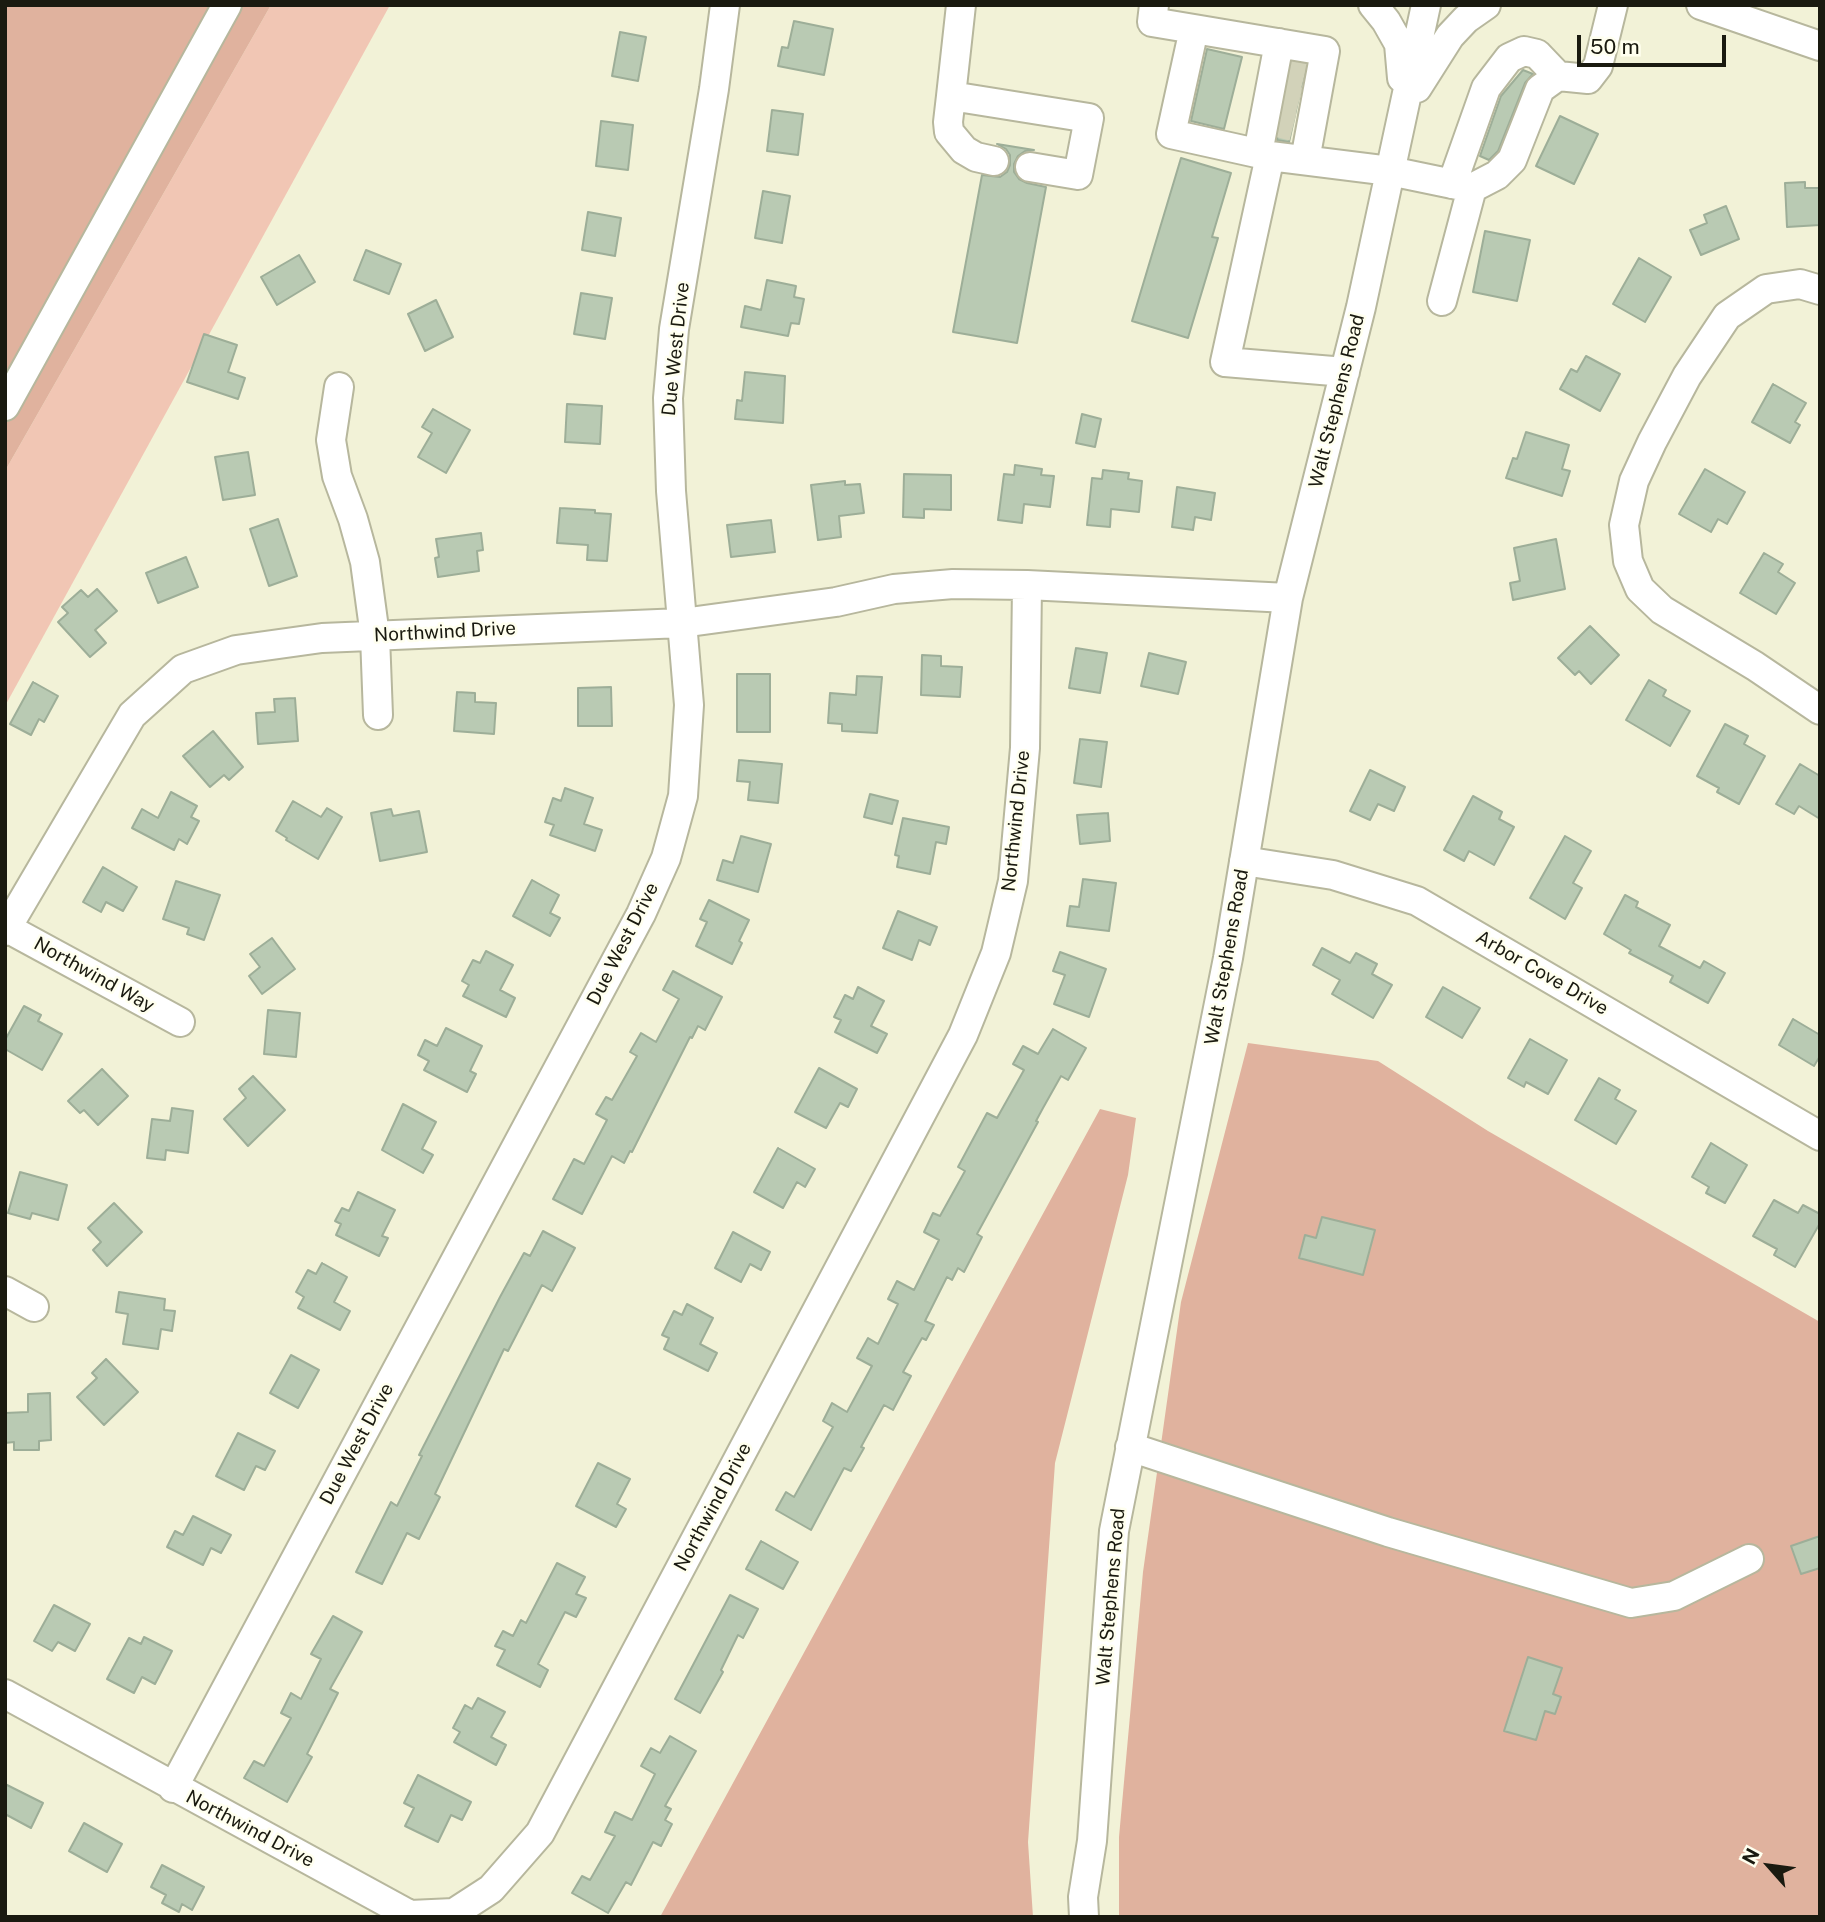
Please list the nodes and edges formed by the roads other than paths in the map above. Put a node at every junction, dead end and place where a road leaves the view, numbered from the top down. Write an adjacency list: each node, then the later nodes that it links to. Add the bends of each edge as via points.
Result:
1 (227, 5): 26 (street)
2 (725, 5): 29 (street, Due West Drive, via 674,329 668,398)
3 (961, 5): 14 (street)
4 (1154, 5): 10 (street, via 1152,22)
5 (1373, 5): 15 (street, via 1399,44)
6 (1426, 5): 15 (street, Walt Stephens Road)
7 (1486, 5): 15 (street, via 1450,36)
8 (1613, 5): 12 (street, via 1598,66 1588,79)
9 (1701, 5): 11 (street)
10 (1194, 29): 13 (street); 16 (street, via 1171,134)
11 (1820, 46)
12 (1558, 76): 21 (street, via 1540,89 1512,160 1497,175); 21 (street, via 1537,54 1524,51 1509,58 1486,88)
13 (1289, 95): 16 (street); 17 (street)
14 (950, 96): 18 (street, via 949,132 955,141 976,157); 19 (street, via 1089,118 1078,175)
15 (1405, 109): 20 (street, Walt Stephens Road)
16 (1264, 154): 17 (street); 24 (street, via 1225,362)
17 (1305, 160): 20 (street)
18 (994, 161)
19 (1030, 167)
20 (1390, 171): 21 (street); 24 (street, Walt Stephens Road)
21 (1462, 186): 23 (street)
22 (1820, 290): 31 (street, via 1800,284 1766,289 1727,316 1687,376 1652,442 1634,481 1624,524 1628,561 1640,589 1662,610)
23 (1442, 301)
24 (1345, 372): 28 (street, Walt Stephens Road)
25 (340, 387): 30 (street, via 331,440 337,477 365,562)
26 (5, 405)
27 (1027, 585): 28 (street, Northwind Drive); 29 (street, Northwind Drive, via 894,589); 43 (street, Northwind Drive, via 1025,748 1013,881 996,953 963,1035 540,1833 491,1889)
28 (1288, 598): 33 (street, Walt Stephens Road)
29 (682, 623): 30 (street, Northwind Drive); 42 (street, Due West Drive, via 689,705 683,796 666,858 641,914)
30 (375, 636): 32 (street); 34 (street, Northwind Drive, via 236,650 183,668 132,715)
31 (1820, 710)
32 (378, 715)
33 (1244, 861): 36 (street, Arbor Cove Drive, via 1334,875 1417,901); 39 (street, Walt Stephens Road)
34 (6, 929): 35 (street, Northwind Way)
35 (180, 1022)
36 (1820, 1136)
37 (5, 1291): 38 (street)
38 (34, 1307)
39 (1130, 1447): 40 (street, via 1388,1532 1631,1603 1674,1596); 44 (street, Walt Stephens Road, via 1114,1531)
40 (1749, 1559)
41 (5, 1695): 42 (street, Northwind Drive)
42 (173, 1787): 43 (street, Northwind Drive, via 410,1914)
43 (454, 1915)
44 (1084, 1917)

